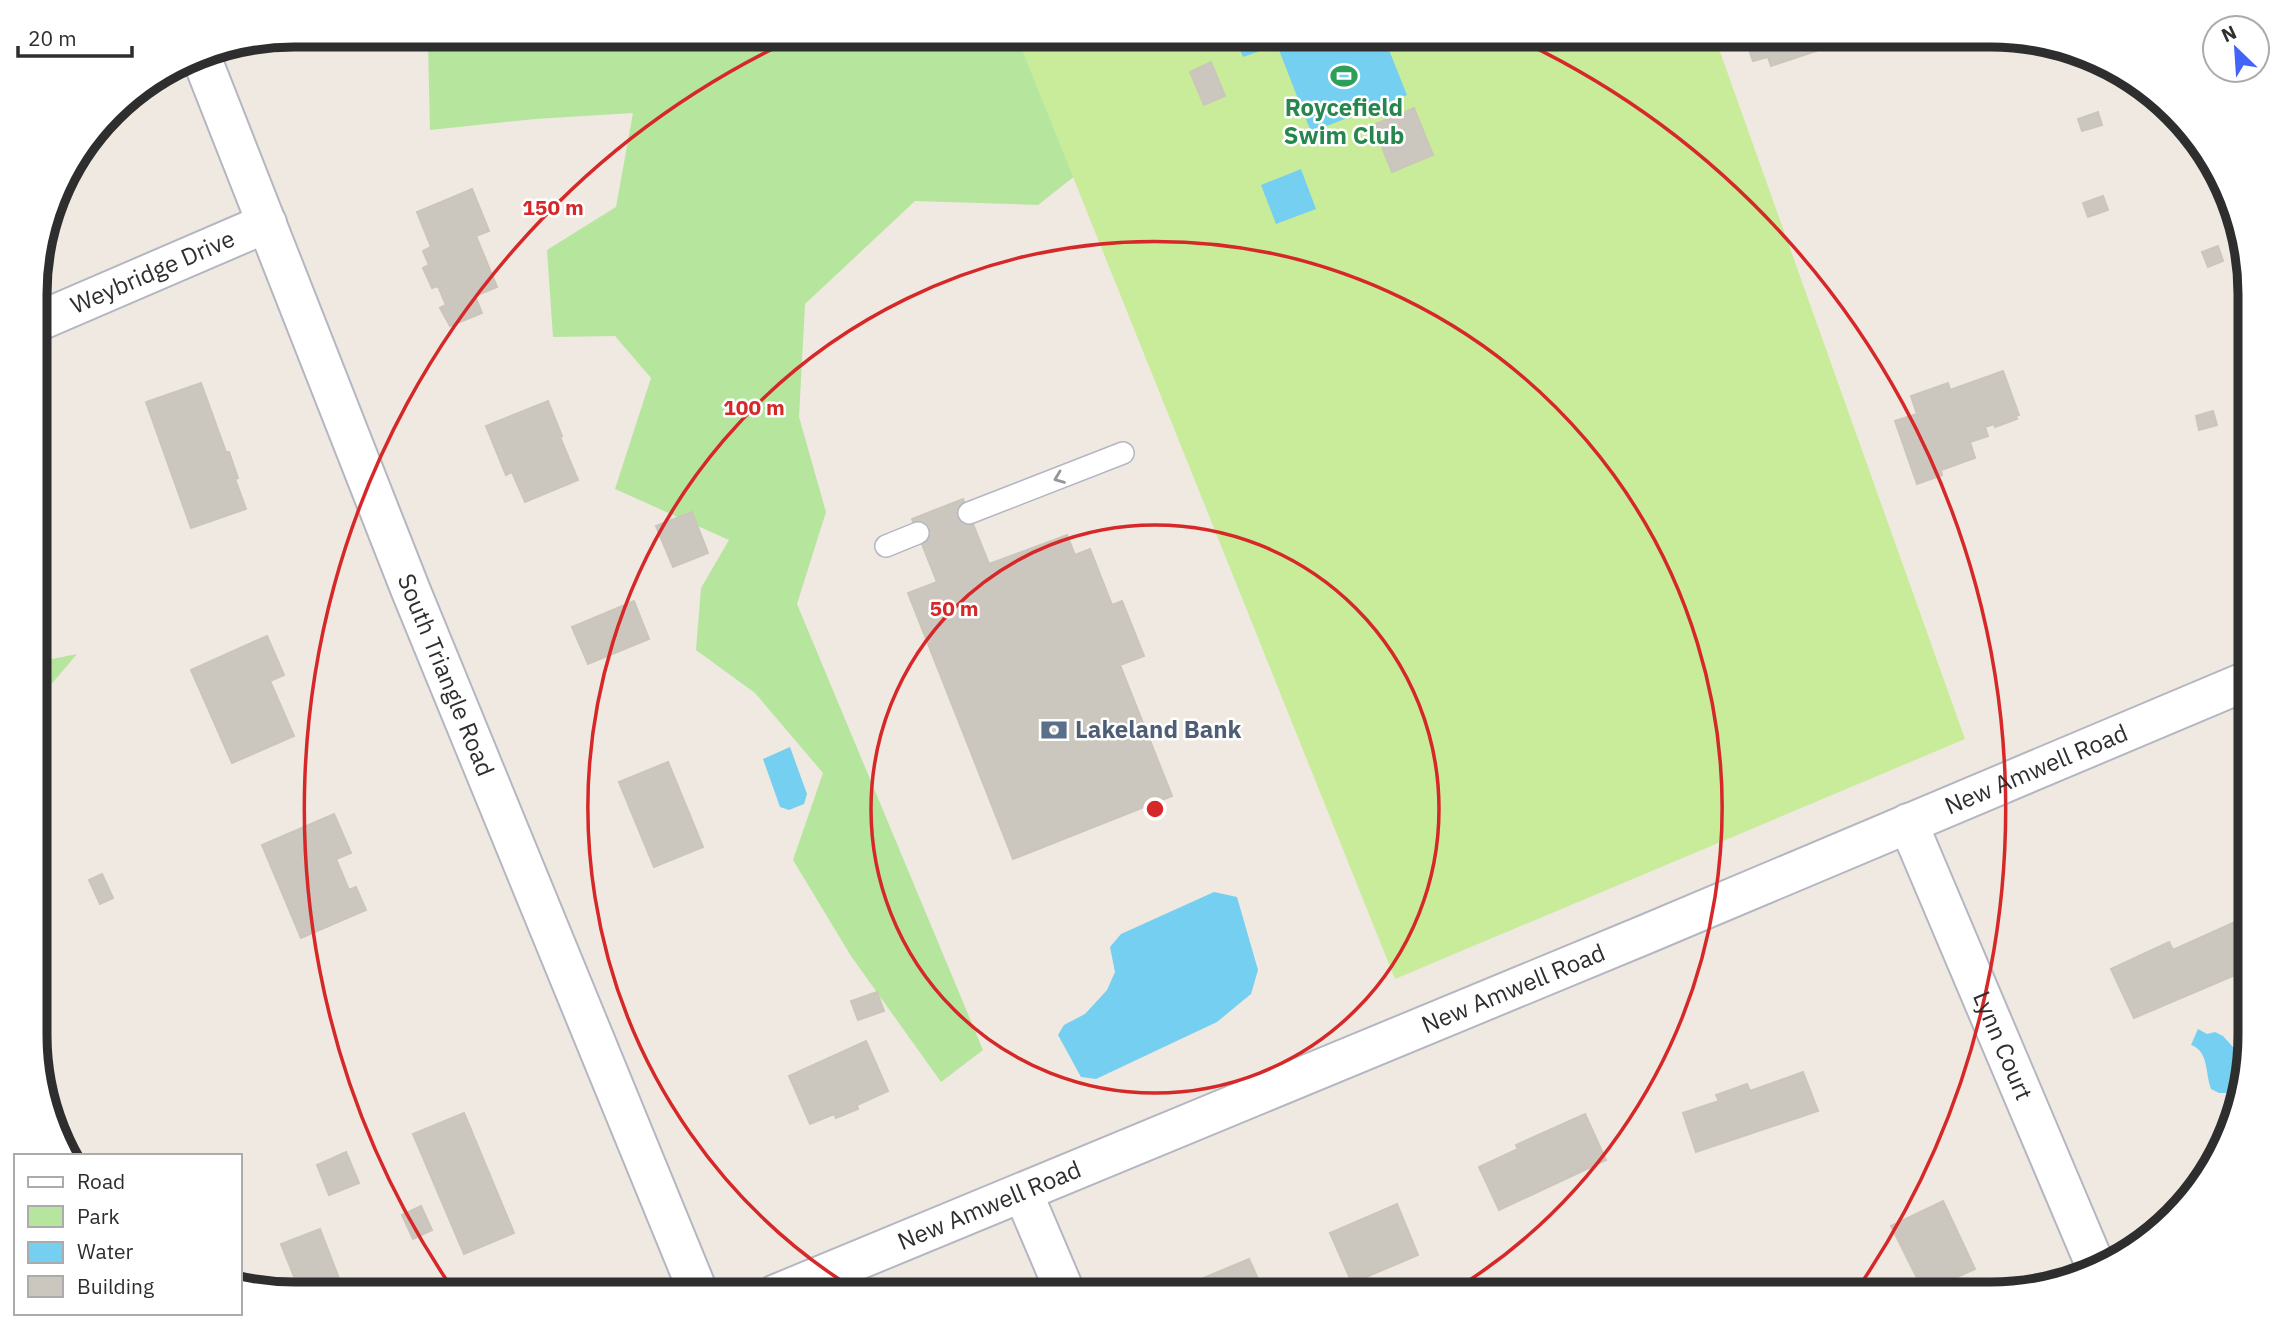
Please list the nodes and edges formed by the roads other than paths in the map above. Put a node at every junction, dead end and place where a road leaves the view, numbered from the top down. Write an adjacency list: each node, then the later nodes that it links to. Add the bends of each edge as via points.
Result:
1 (204, 64): 2 (street, South Triangle Road)
2 (267, 223): 3 (street, Weybridge Drive); 12 (street, South Triangle Road, via 411,591)
3 (47, 318)
4 (1123, 453): 5 (lane, one-way to 5)
5 (968, 513)
6 (918, 533): 7 (lane)
7 (886, 546)
8 (2238, 685): 9 (street, New Amwell Road)
9 (1908, 823): 10 (street, New Amwell Road); 11 (street, Lynn Court)
10 (1023, 1193): 13 (street, New Amwell Road); 14 (street)
11 (2093, 1259)
12 (694, 1282)
13 (806, 1282)
14 (1061, 1282)

